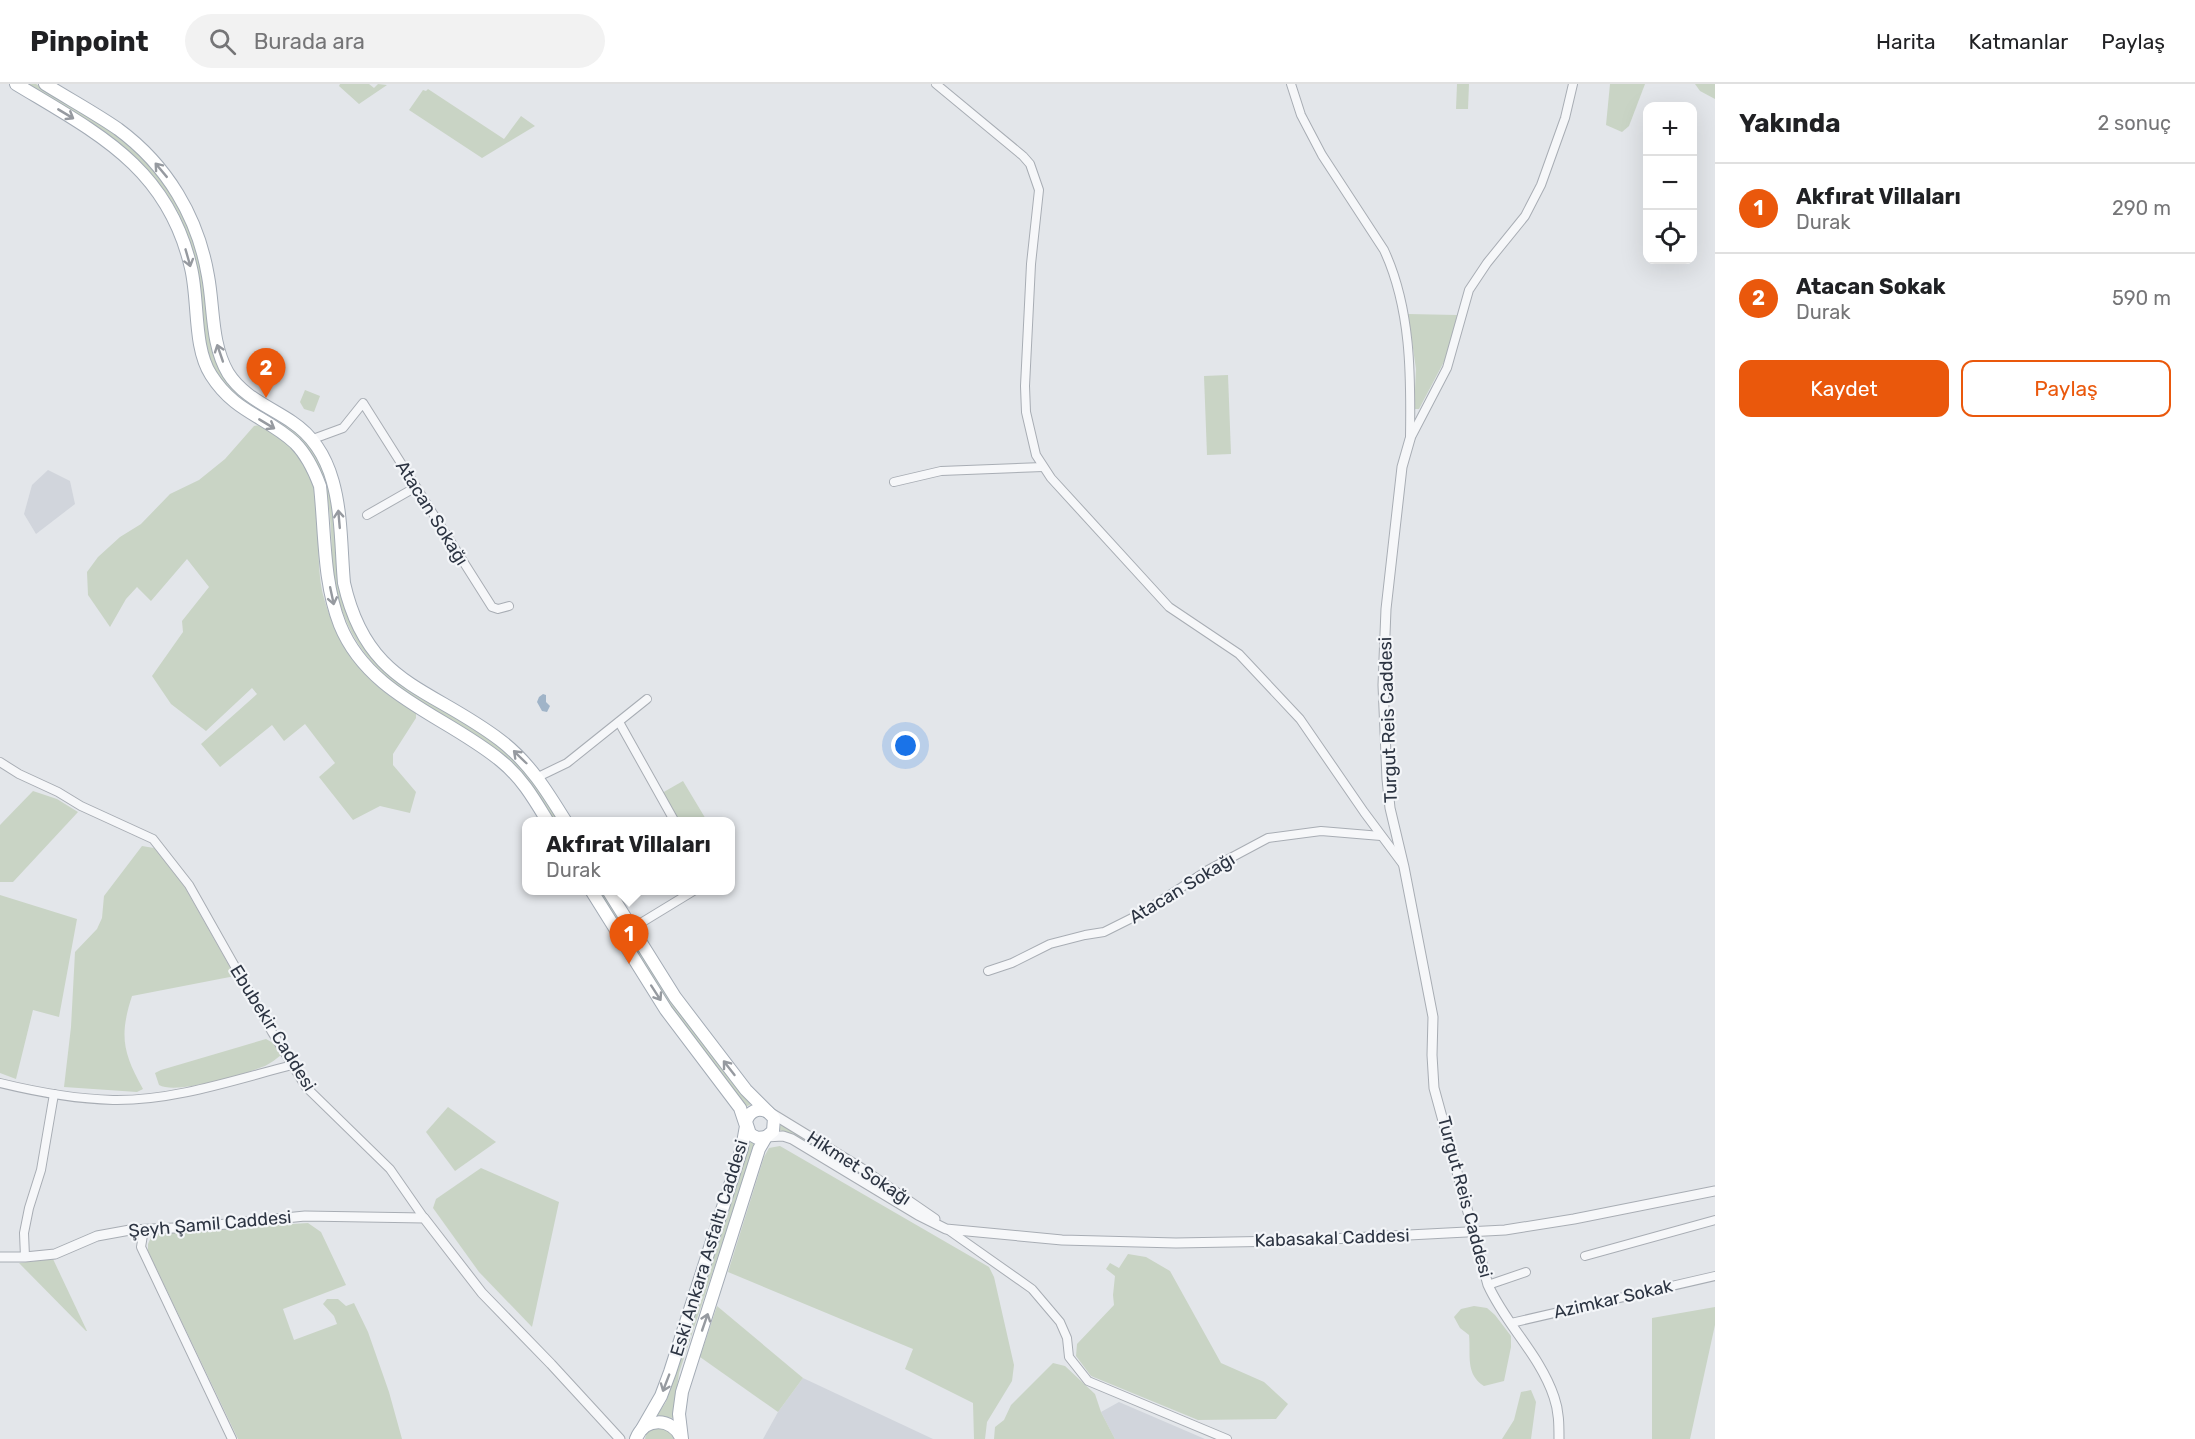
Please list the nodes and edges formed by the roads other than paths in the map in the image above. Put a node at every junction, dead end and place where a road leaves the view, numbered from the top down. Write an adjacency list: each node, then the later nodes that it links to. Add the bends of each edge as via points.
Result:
1 (16, 84): 17 (main road, one-way to 17, via 114,146 136,165 160,195 178,227 191,269 201,349 209,373 227,397 295,443 316,476 331,594 340,625 354,651 402,698 506,765 529,790)
2 (45, 84): 6 (main road, one-way to 2, via 252,397 229,374 218,351 200,242 167,176 137,144)
3 (936, 84): 8 (street, via 1023,156 1039,190 1025,386 1026,412 1036,455)
4 (1291, 84): 7 (street, via 1301,115 1322,155 1392,266 1410,368)
5 (1573, 84): 7 (street, Turgut Reis Caddesi, via 1541,185 1524,216 1472,285 1447,368)
6 (313, 439): 10 (street, Atacan Sokağı, via 343,428 363,403); 16 (main road, one-way to 6, via 500,740 398,675 364,638 344,584 334,485)
7 (1410, 439): 21 (street, Turgut Reis Caddesi, via 1402,468 1383,673 1387,779)
8 (1043, 467): 9 (street, via 941,471); 20 (street, via 1169,608 1239,654 1300,719)
9 (894, 482)
10 (416, 487): 11 (street); 12 (street, Atacan Sokağı, via 492,607)
11 (367, 515)
12 (509, 606)
13 (647, 699): 14 (street)
14 (619, 722): 16 (street, via 567,763); 19 (street)
15 (0, 762): 27 (street, Ebubekir Caddesi, via 81,807 153,839 189,885)
16 (538, 777): 18 (main road)
17 (545, 817)
18 (563, 817)
19 (672, 817)
20 (1381, 836): 21 (street); 26 (street, Atacan Sokağı, via 1321,831 1268,838 1104,932 1050,944)
21 (1404, 867): 38 (street, Turgut Reis Caddesi, via 1433,1017 1434,1088)
22 (594, 895): 31 (main road, Eski Ankara Asfaltı Caddesi, one-way to 31, via 666,1010 740,1108)
23 (610, 895): 25 (main road)
24 (688, 895): 25 (street)
25 (631, 929): 30 (main road, one-way to 25, via 746,1090 675,997)
26 (988, 971)
27 (292, 1065): 29 (street, via 186,1092 154,1096 114,1100); 34 (street, Ebubekir Caddesi, via 306,1087 390,1169)
28 (0, 1083): 29 (street)
29 (54, 1094): 41 (street, via 24,1233)
30 (768, 1112): 31 (main road, via 759,1109 750,1113); 32 (main road, via 775,1123); 37 (street, Hikmet Sokağı, via 925,1210)
31 (746, 1126): 32 (main road, via 753,1137); 46 (main road, Eski Ankara Asfaltı Caddesi, one-way to 46, via 670,1372)
32 (766, 1137): 37 (street, Hikmet Sokağı, via 792,1139); 49 (main road, Eski Ankara Asfaltı Caddesi, one-way to 32, via 679,1414 688,1368)
33 (1715, 1191): 38 (street, Kabasakal Caddesi, via 1544,1225)
34 (424, 1218): 36 (street, Şeyh Şamil Caddesi, via 305,1216); 48 (street, Ebubekir Caddesi, via 482,1293)
35 (1715, 1220): 39 (street)
36 (144, 1229): 41 (street, Şeyh Şamil Caddesi, via 103,1234 55,1254); 47 (street, via 141,1247)
37 (946, 1229): 38 (street, Kabasakal Caddesi, via 1062,1240 1176,1243); 50 (street, Hikmet Sokağı, via 1027,1285 1046,1304 1067,1338 1069,1357 1088,1381)
38 (1474, 1232): 44 (street, Turgut Reis Caddesi)
39 (1585, 1256)
40 (0, 1257): 41 (street, Şeyh Şamil Caddesi)
41 (25, 1257)
42 (1526, 1272): 44 (street)
43 (1715, 1276): 45 (street, Azimkar Sokak)
44 (1488, 1285): 45 (street, Turgut Reis Caddesi)
45 (1511, 1323): 51 (street, Turgut Reis Caddesi, via 1549,1384 1558,1413)
46 (639, 1434): 49 (main road, Eski Ankara Asfaltı Caddesi, via 655,1422 662,1422 675,1429)
47 (232, 1439)
48 (620, 1439)
49 (682, 1439)
50 (1227, 1439)
51 (1559, 1439)

